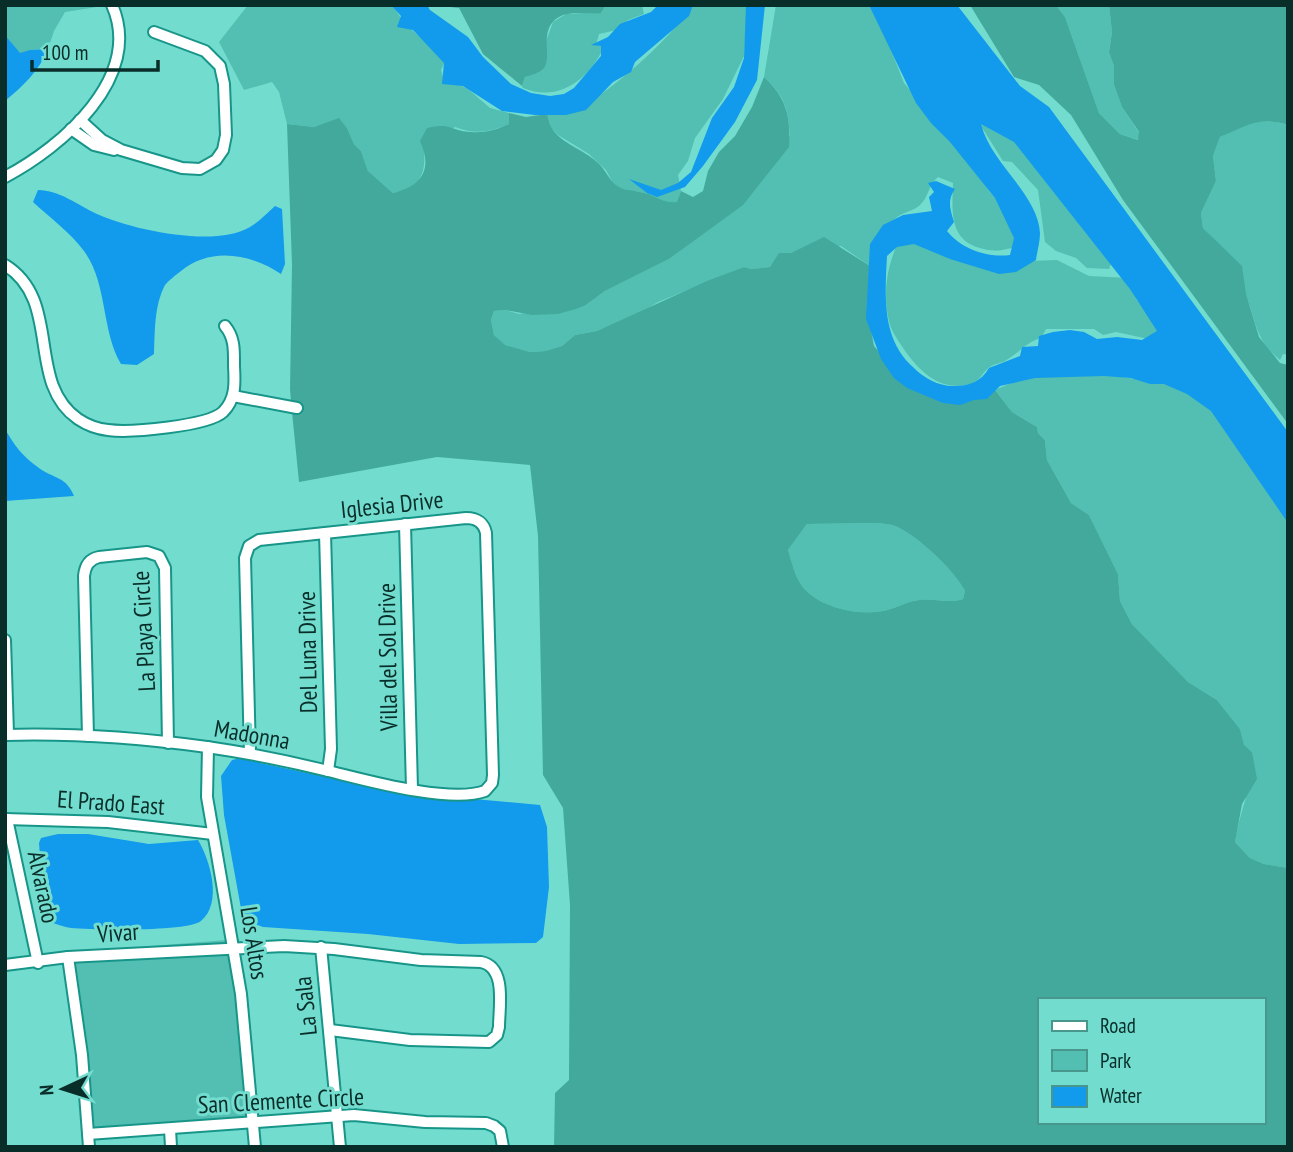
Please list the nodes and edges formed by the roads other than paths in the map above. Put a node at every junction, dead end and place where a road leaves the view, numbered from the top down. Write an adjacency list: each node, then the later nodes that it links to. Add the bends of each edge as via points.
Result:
1 (113, 5): 3 (street, via 120,32 118,57 106,85)
2 (155, 32): 5 (street, via 205,51 220,66 226,135 223,150 211,165 194,170)
3 (80, 120): 4 (street); 5 (street)
4 (71, 129): 5 (street, via 94,145); 6 (street, via 49,150)
5 (121, 150)
6 (5, 177)
7 (5, 265): 9 (street, via 21,276 33,294 54,386 66,408 83,422 116,431 199,423 225,410)
8 (225, 326): 9 (street, via 233,340)
9 (233, 396): 10 (street)
10 (298, 408)
11 (405, 524): 12 (street, Iglesia Drive); 21 (street, Villa del Sol Drive); 22 (street, Iglesia Drive, via 469,518 486,530 493,775)
12 (325, 533): 19 (street, Iglesia Drive, via 259,540 247,549); 20 (street, Del Luna Drive)
13 (5, 640): 14 (street)
14 (5, 653): 15 (street)
15 (7, 734): 16 (street, Madonna)
16 (88, 736): 17 (street, Madonna); 17 (street, La Playa Circle, via 86,566 99,557 147,552 159,556 164,568)
17 (169, 743): 18 (street, Madonna)
18 (208, 747): 19 (street, Madonna); 24 (street, Los Altos, via 207,786)
19 (250, 754): 20 (street, Madonna)
20 (328, 771): 21 (street, Madonna)
21 (412, 789): 22 (street, Madonna, via 468,793)
22 (487, 789)
23 (6, 819): 24 (street, El Prado East, via 108,822); 28 (street, Alvarado)
24 (214, 834): 25 (street, Los Altos)
25 (234, 947): 26 (street, La Sala); 27 (street, Vivar); 32 (street, Los Altos)
26 (320, 947): 30 (street, La Sala); 30 (street, via 484,963 493,967 498,978 499,1027 489,1042 410,1040)
27 (68, 957): 28 (street, Vivar); 34 (street)
28 (38, 963): 29 (street, Vivar)
29 (5, 965)
30 (330, 1030): 31 (street, La Sala)
31 (337, 1116): 32 (street, San Clemente Circle); 38 (street, La Sala); 39 (street, San Clemente Circle, via 490,1124 500,1131)
32 (253, 1123): 33 (street, San Clemente Circle); 37 (street, Los Altos)
33 (170, 1129): 34 (street, San Clemente Circle); 36 (street)
34 (88, 1134): 35 (street)
35 (89, 1147)
36 (171, 1147)
37 (255, 1147)
38 (340, 1147)
39 (503, 1147)

